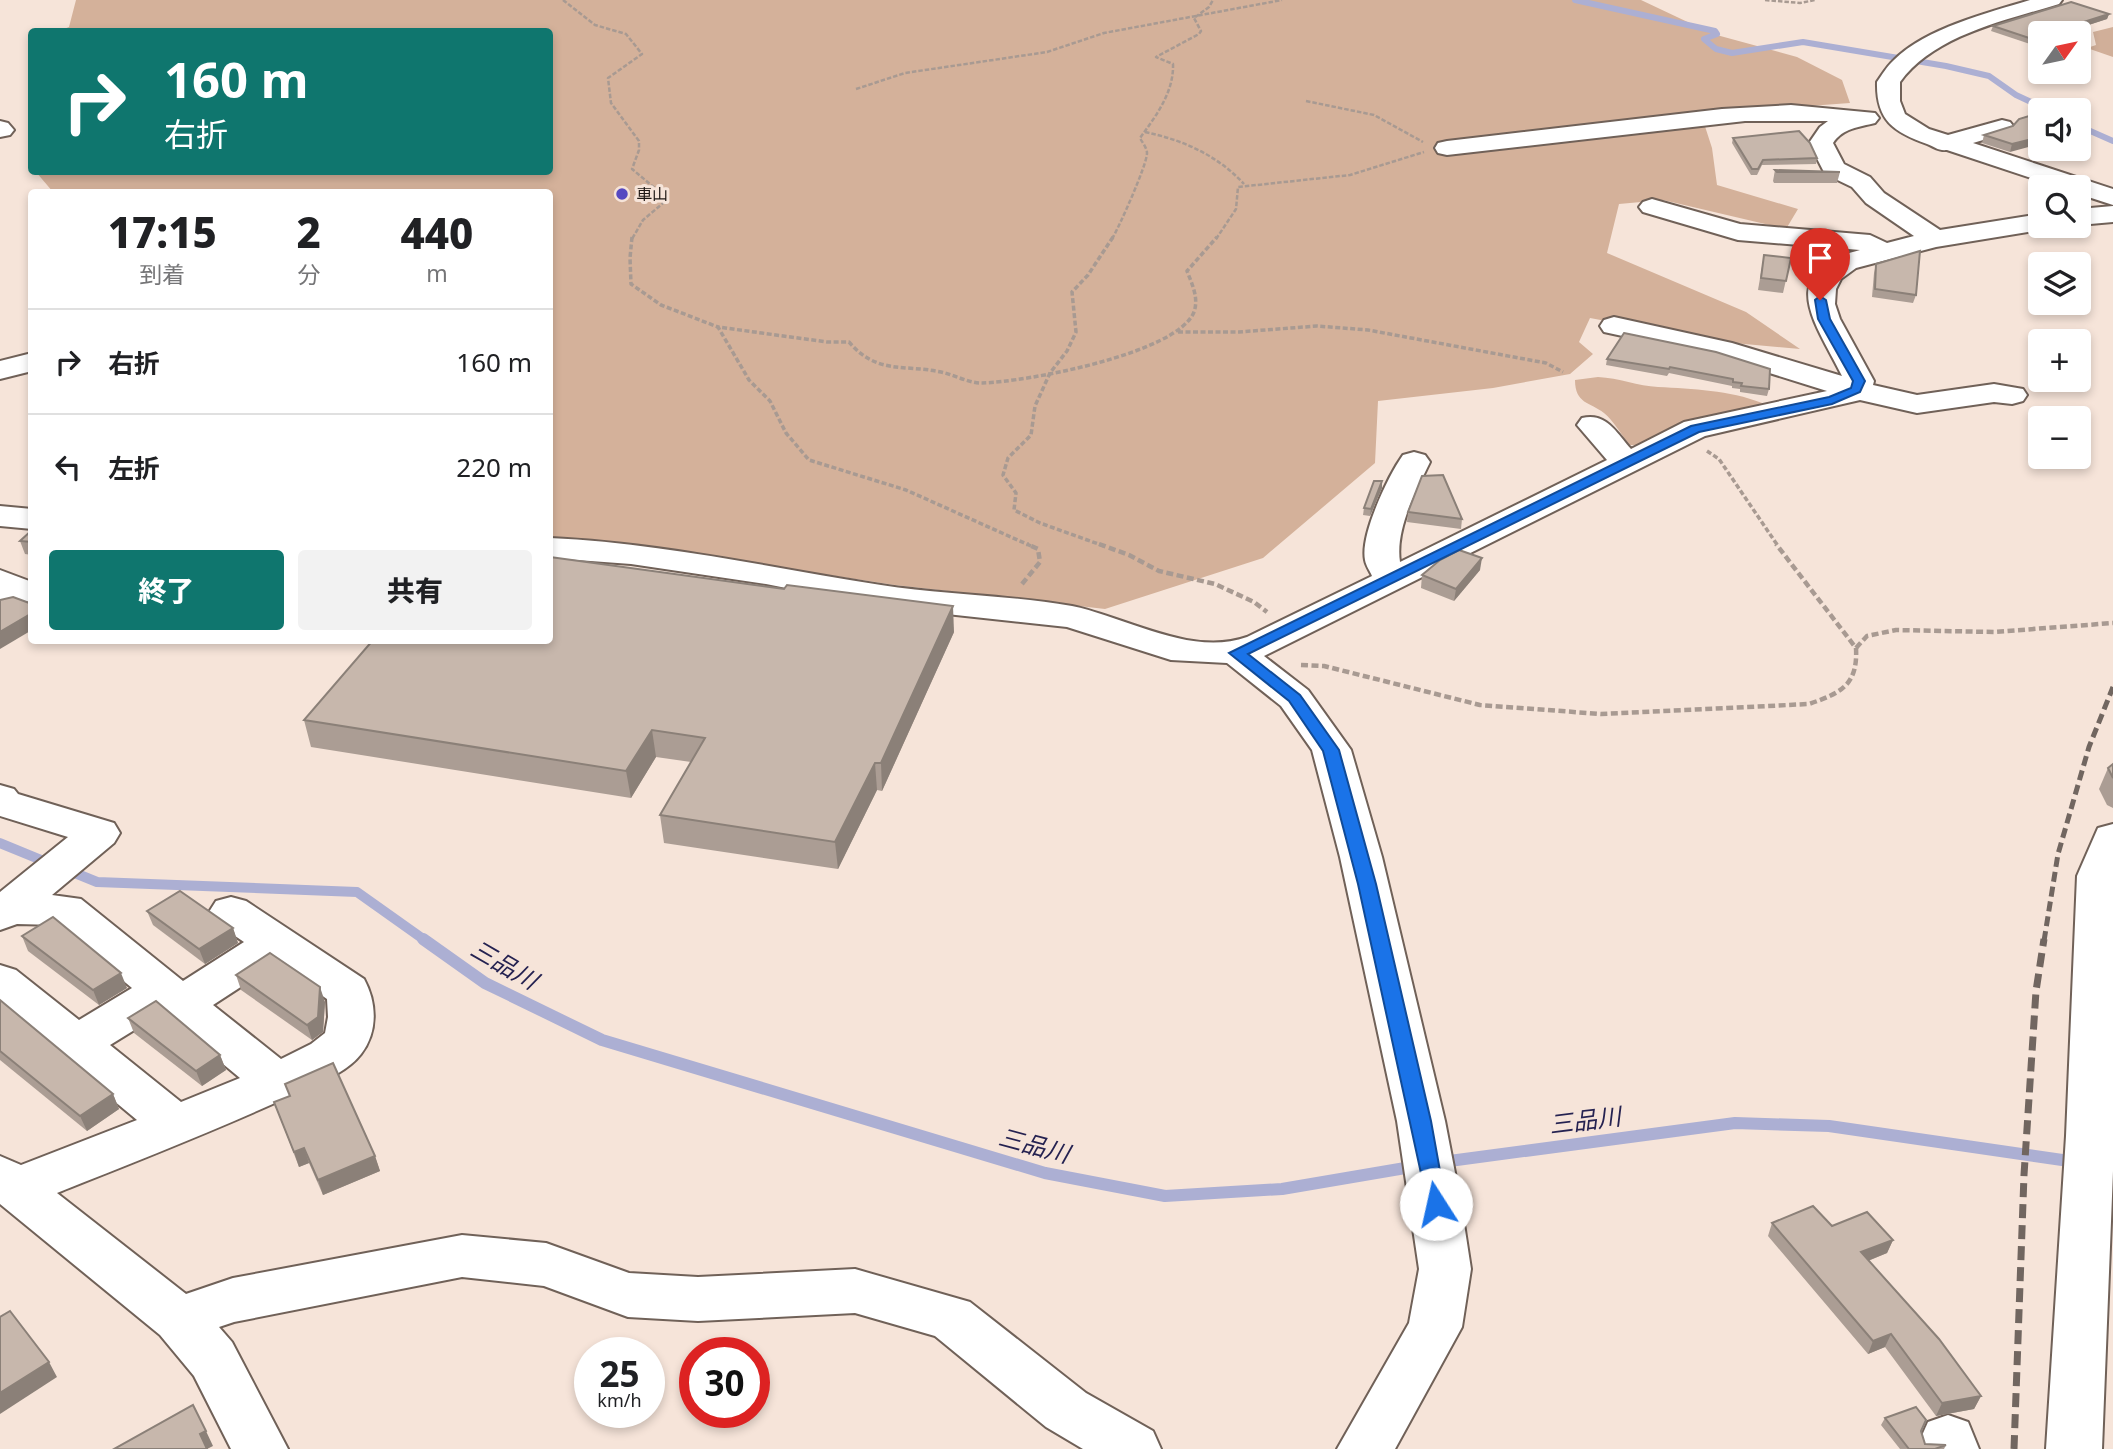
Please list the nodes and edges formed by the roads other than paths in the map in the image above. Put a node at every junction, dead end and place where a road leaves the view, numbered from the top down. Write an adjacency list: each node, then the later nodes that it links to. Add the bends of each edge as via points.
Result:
1 (2052, 0): 2 (street, via 1969,26 1899,65 1890,76 1886,95)
2 (1894, 117): 3 (street); 5 (street)
3 (1859, 119): 6 (street, via 1783,112 1726,116); 8 (street, via 1838,124 1825,133 1821,143 1834,169)
4 (2003, 127): 5 (street)
5 (1944, 144): 9 (street)
6 (1441, 149)
7 (1807, 173): 8 (street)
8 (1843, 173): 14 (street)
9 (2113, 197)
10 (1652, 207): 15 (street, via 1738,232 1870,243)
11 (2113, 214): 12 (street)
12 (2091, 217)
13 (2028, 224): 14 (street)
14 (1935, 239): 15 (street)
15 (1883, 252): 19 (street, via 1833,269 1820,300 1824,319 1859,381)
16 (1614, 326): 19 (street, via 1723,349)
17 (28, 363): 18 (street)
18 (0, 370)
19 (1856, 390): 20 (street, via 1917,404 1994,393); 23 (street, via 1832,400 1709,424)
20 (2012, 395)
21 (1593, 425): 23 (street)
22 (1415, 462): 25 (street, via 1386,536 1382,559)
23 (1626, 463): 25 (street)
24 (553, 548): 28 (street, via 631,554 882,596 1071,617 1171,649)
25 (1391, 579): 28 (street, via 1290,629)
26 (0, 580): 27 (street, via 21,590)
27 (0, 601)
28 (1250, 662): 43 (street, via 1295,698 1331,750 1361,857 1436,1204 1444,1269 1434,1327)
29 (0, 798): 31 (street, via 99,833)
30 (2113, 838): 44 (street, via 2098,876)
31 (3, 912): 35 (street, via 66,910)
32 (231, 912): 33 (street)
33 (276, 943): 35 (street); 37 (street, via 348,991 354,1009 344,1044 320,1062)
34 (0, 981): 36 (street)
35 (172, 997): 36 (street); 37 (street)
36 (77, 1044): 38 (street)
37 (276, 1081): 38 (street)
38 (175, 1124): 39 (street)
39 (8, 1182): 40 (street)
40 (179, 1319): 41 (street, via 213,1359); 42 (street, via 233,1300 462,1255 546,1265 628,1294 698,1299 855,1291 951,1318 1066,1409)
41 (260, 1449)
42 (1133, 1449)
43 (1365, 1449)
44 (2074, 1449)

